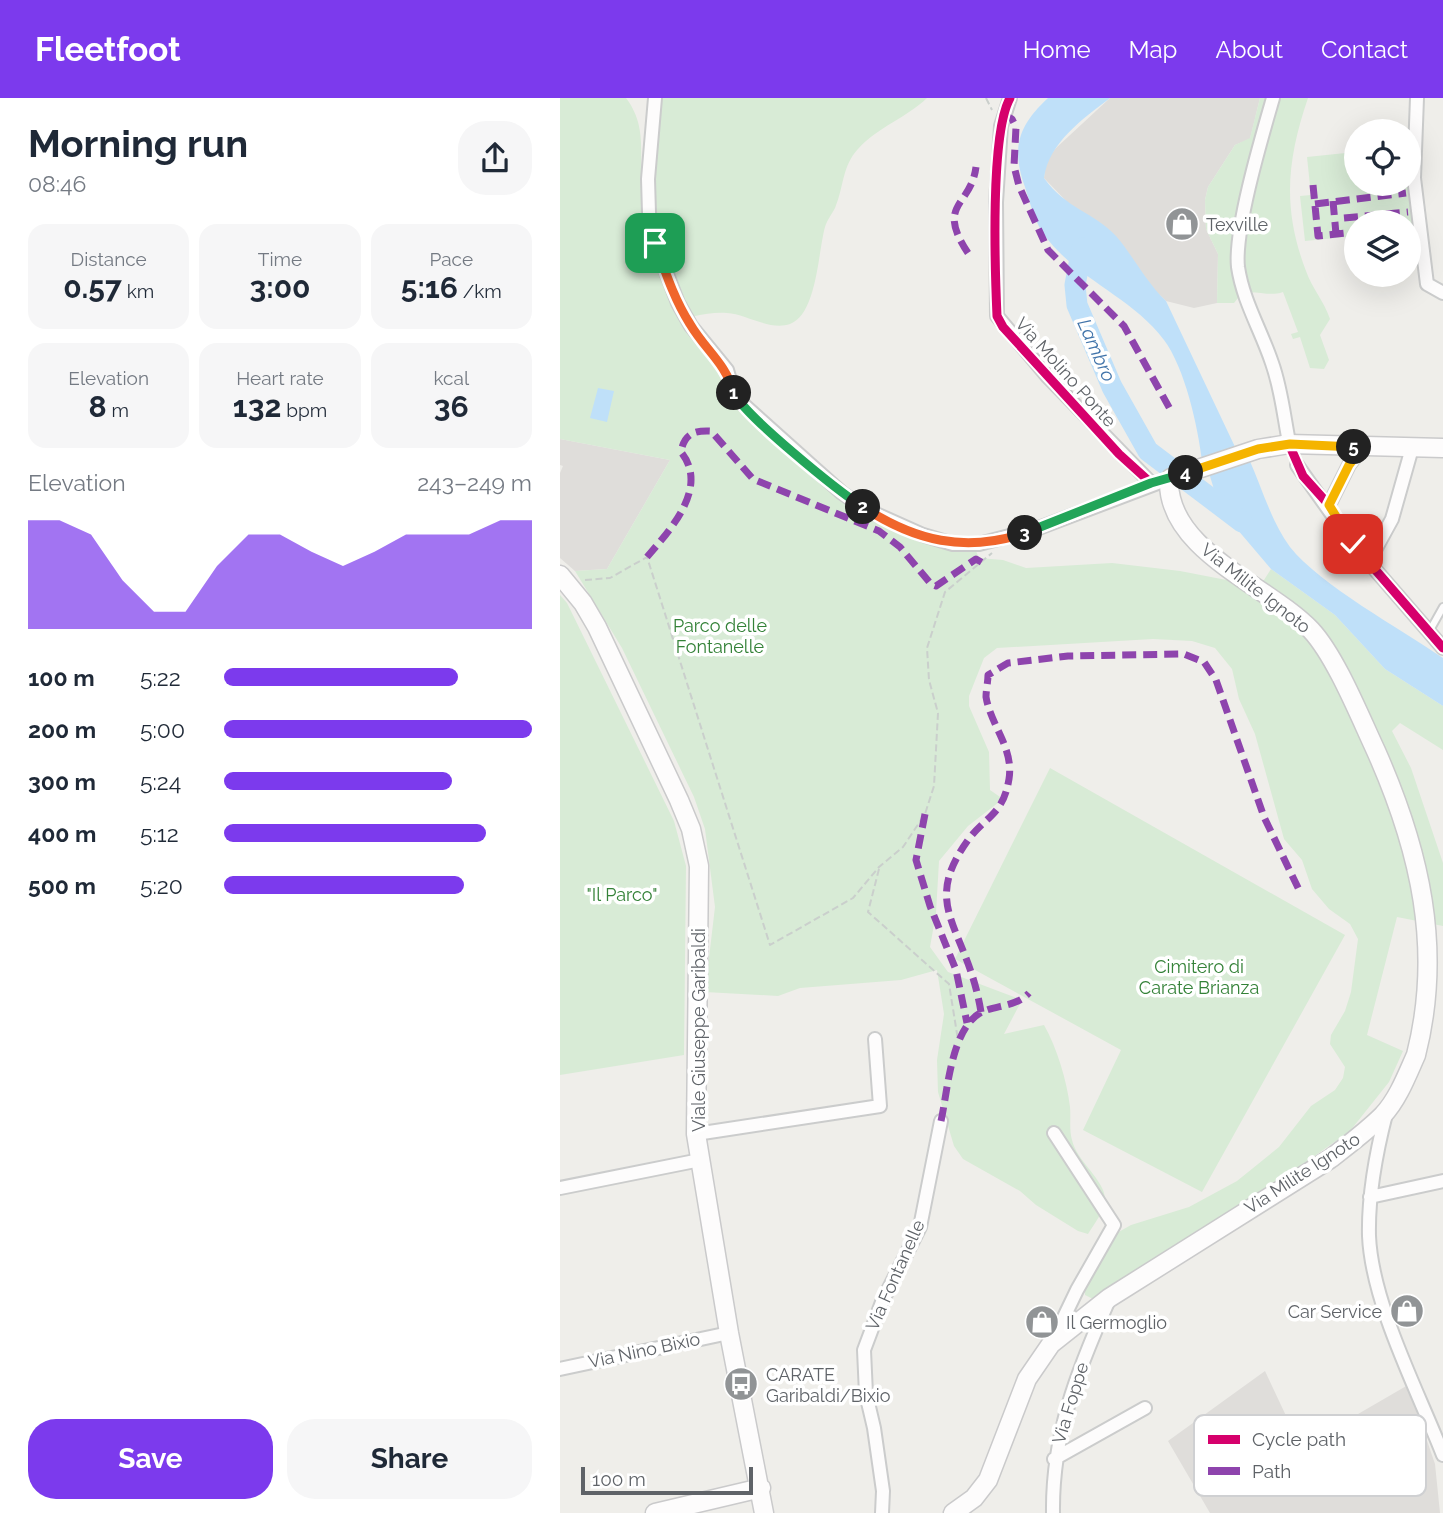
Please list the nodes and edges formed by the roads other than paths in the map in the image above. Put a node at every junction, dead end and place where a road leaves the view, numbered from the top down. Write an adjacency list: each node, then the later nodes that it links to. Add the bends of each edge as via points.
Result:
1 (655, 98): 12 (street, via 648,179 655,243 678,303 727,370 735,397 842,493 867,510 953,544 1005,540)
2 (1010, 98): 12 (street, Via Molino Ponte, via 1001,126 998,164 997,316 1046,376)
3 (1273, 98): 6 (street, via 1238,263 1248,305 1283,399)
4 (1416, 98): 5 (street, via 1414,178 1427,284)
5 (1443, 293)
6 (1290, 445): 7 (street); 11 (street, via 1247,452)
7 (1362, 448): 8 (street); 13 (street)
8 (1412, 448): 9 (street); 14 (street, via 1392,519)
9 (1443, 448)
10 (1297, 465): 13 (street)
11 (1171, 478): 12 (street); 20 (street, Via Milite Ignoto, via 1168,486 1181,521 1200,547 1264,591 1311,630 1327,652 1392,786 1427,884 1437,950 1430,1015 1409,1071)
12 (1151, 483)
13 (1329, 505): 14 (street)
14 (1369, 561): 17 (street)
15 (565, 580): 23 (street, Viale Giuseppe Garibaldi, via 597,627 691,829 699,866)
16 (1443, 607): 17 (lane)
17 (1429, 632): 18 (street)
18 (1443, 648)
19 (875, 1039): 23 (street, via 880,1106)
20 (1387, 1110): 27 (street); 28 (street, Via Milite Ignoto, via 1330,1159)
21 (941, 1121): 38 (street, Via Fontanelle, via 920,1227 882,1302 864,1350)
22 (1054, 1133): 30 (street, via 1114,1225)
23 (696, 1134): 24 (street, Viale Giuseppe Garibaldi)
24 (700, 1160): 26 (street); 29 (street, Viale Giuseppe Garibaldi)
25 (1443, 1181): 27 (street)
26 (560, 1188)
27 (1370, 1197): 33 (street, via 1369,1237 1380,1292)
28 (1110, 1298): 30 (street, Via Milite Ignoto); 34 (street, Via Foppe, via 1068,1402)
29 (729, 1333): 31 (street, Via Nino Bixio); 35 (street, Viale Giuseppe Garibaldi)
30 (1051, 1344): 39 (street, Via Milite Ignoto, via 1027,1378 988,1480)
31 (560, 1369)
32 (1145, 1408): 34 (street)
33 (1443, 1455)
34 (1054, 1459): 40 (street, Via Foppe)
35 (761, 1489): 36 (street); 37 (street, Viale Giuseppe Garibaldi)
36 (655, 1513)
37 (764, 1513)
38 (882, 1513)
39 (953, 1513)
40 (1053, 1513)

